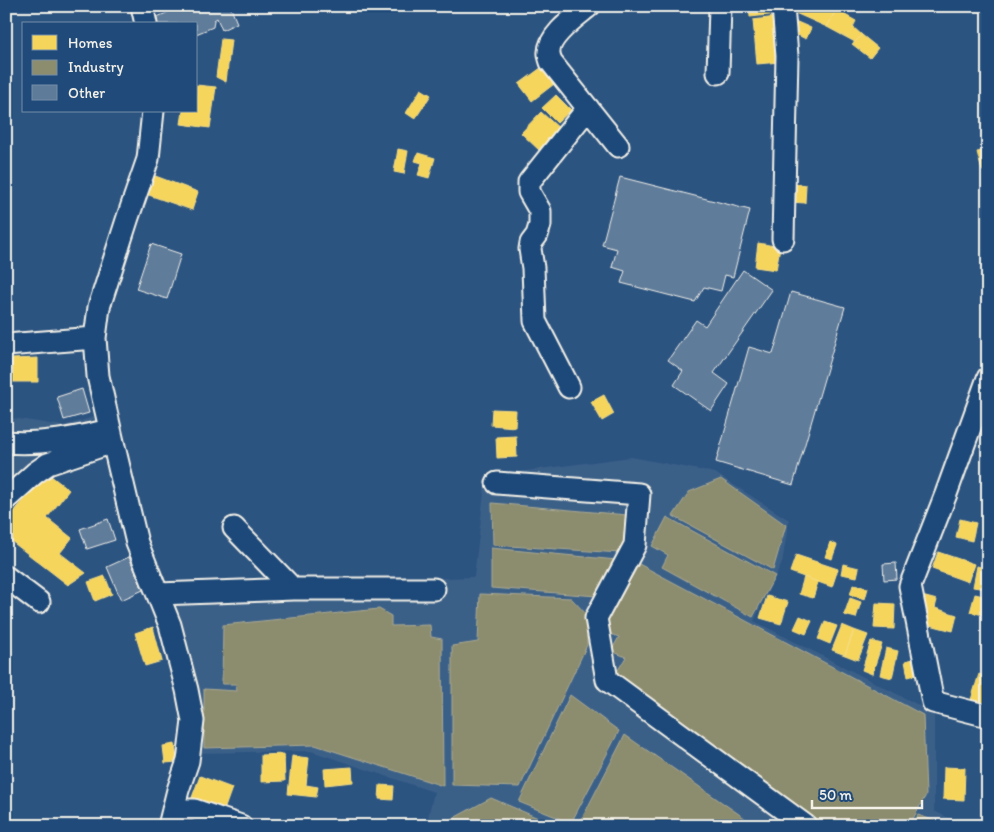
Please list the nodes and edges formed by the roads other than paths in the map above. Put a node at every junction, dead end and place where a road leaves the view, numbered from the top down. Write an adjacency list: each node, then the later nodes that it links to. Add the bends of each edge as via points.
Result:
1 (142, 6): 5 (street)
2 (589, 6): 7 (street, via 555,37 548,52 551,62)
3 (720, 6): 6 (street)
4 (783, 6): 10 (street, via 788,56)
5 (146, 22)
6 (718, 73)
7 (588, 108): 9 (street); 14 (street, via 529,182 529,192 540,211 540,225 530,249 536,321)
8 (153, 112): 11 (street, via 148,159 99,307)
9 (618, 146)
10 (783, 239)
11 (95, 338): 12 (street); 15 (street, via 98,376)
12 (6, 345)
13 (988, 378): 25 (street, via 910,586 933,702)
14 (570, 387)
15 (111, 436): 16 (street, via 24,444); 18 (street, via 48,464); 23 (street, via 137,543)
16 (6, 442)
17 (496, 483): 28 (street, via 639,494 635,545 596,618 607,680)
18 (6, 499)
19 (234, 528): 21 (street)
20 (6, 577): 24 (street)
21 (293, 589): 22 (street); 23 (street)
22 (434, 589)
23 (158, 594): 26 (street, via 170,625 193,721 188,761)
24 (39, 602)
25 (988, 716)
26 (171, 818): 27 (street, via 194,810)
27 (241, 826)
28 (806, 826)

